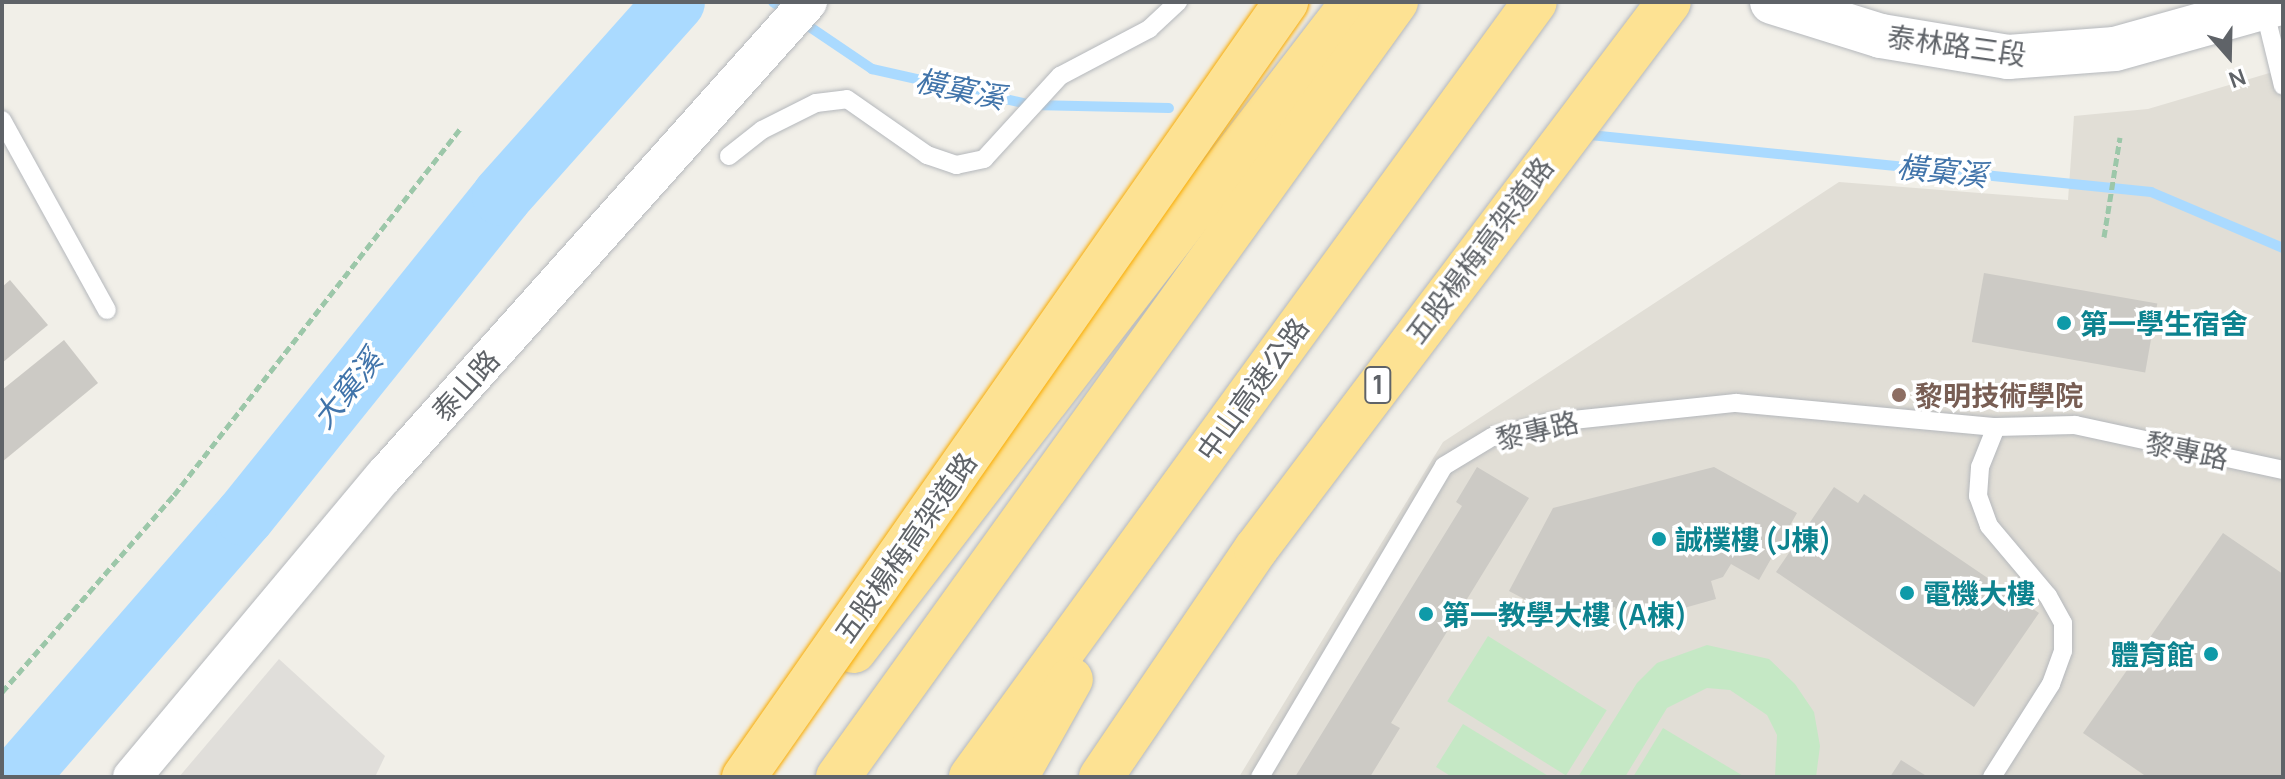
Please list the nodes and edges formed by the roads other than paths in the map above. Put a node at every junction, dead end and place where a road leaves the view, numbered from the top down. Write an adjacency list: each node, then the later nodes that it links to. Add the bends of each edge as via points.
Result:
1 (808, 2): 20 (street, 泰山路, via 384,476)
2 (1178, 2): 13 (lane, via 1149,29 1060,76 984,159 956,165 927,155 847,99 816,103 762,130)
3 (1286, 2): 22 (highway, 五股楊梅高架道路, bridge)
4 (1353, 2): 14 (highway)
5 (1396, 2): 24 (highway)
6 (1535, 2): 18 (highway, 中山高速公路)
7 (1669, 2): 27 (highway, 五股楊梅高架道路 / 1, via 1256,549)
8 (1680, 2): 28 (lane, via 1371,405)
9 (1772, 2): 10 (main road, 泰林路三段, via 1881,36 2008,57 2115,49)
10 (2277, 12): 11 (lane)
11 (2283, 86)
12 (2, 120): 15 (lane)
13 (729, 156)
14 (1197, 210): 21 (highway, via 901,575); 23 (highway, via 947,536)
15 (107, 310)
16 (1996, 427): 17 (lane, 黎專路, via 2075,425); 19 (lane, via 1980,467 1978,496 1989,526 2048,596 2063,623 2051,684); 29 (lane, 黎專路, via 1736,403 1554,422 1492,437 1444,466)
17 (2283, 470)
18 (1176, 493): 25 (highway, 中山高速公路); 26 (highway)
19 (1999, 775)
20 (132, 777)
21 (724, 777)
22 (744, 777)
23 (751, 777)
24 (838, 777)
25 (971, 777)
26 (1016, 777)
27 (1101, 777)
28 (1109, 777)
29 (1260, 777)

